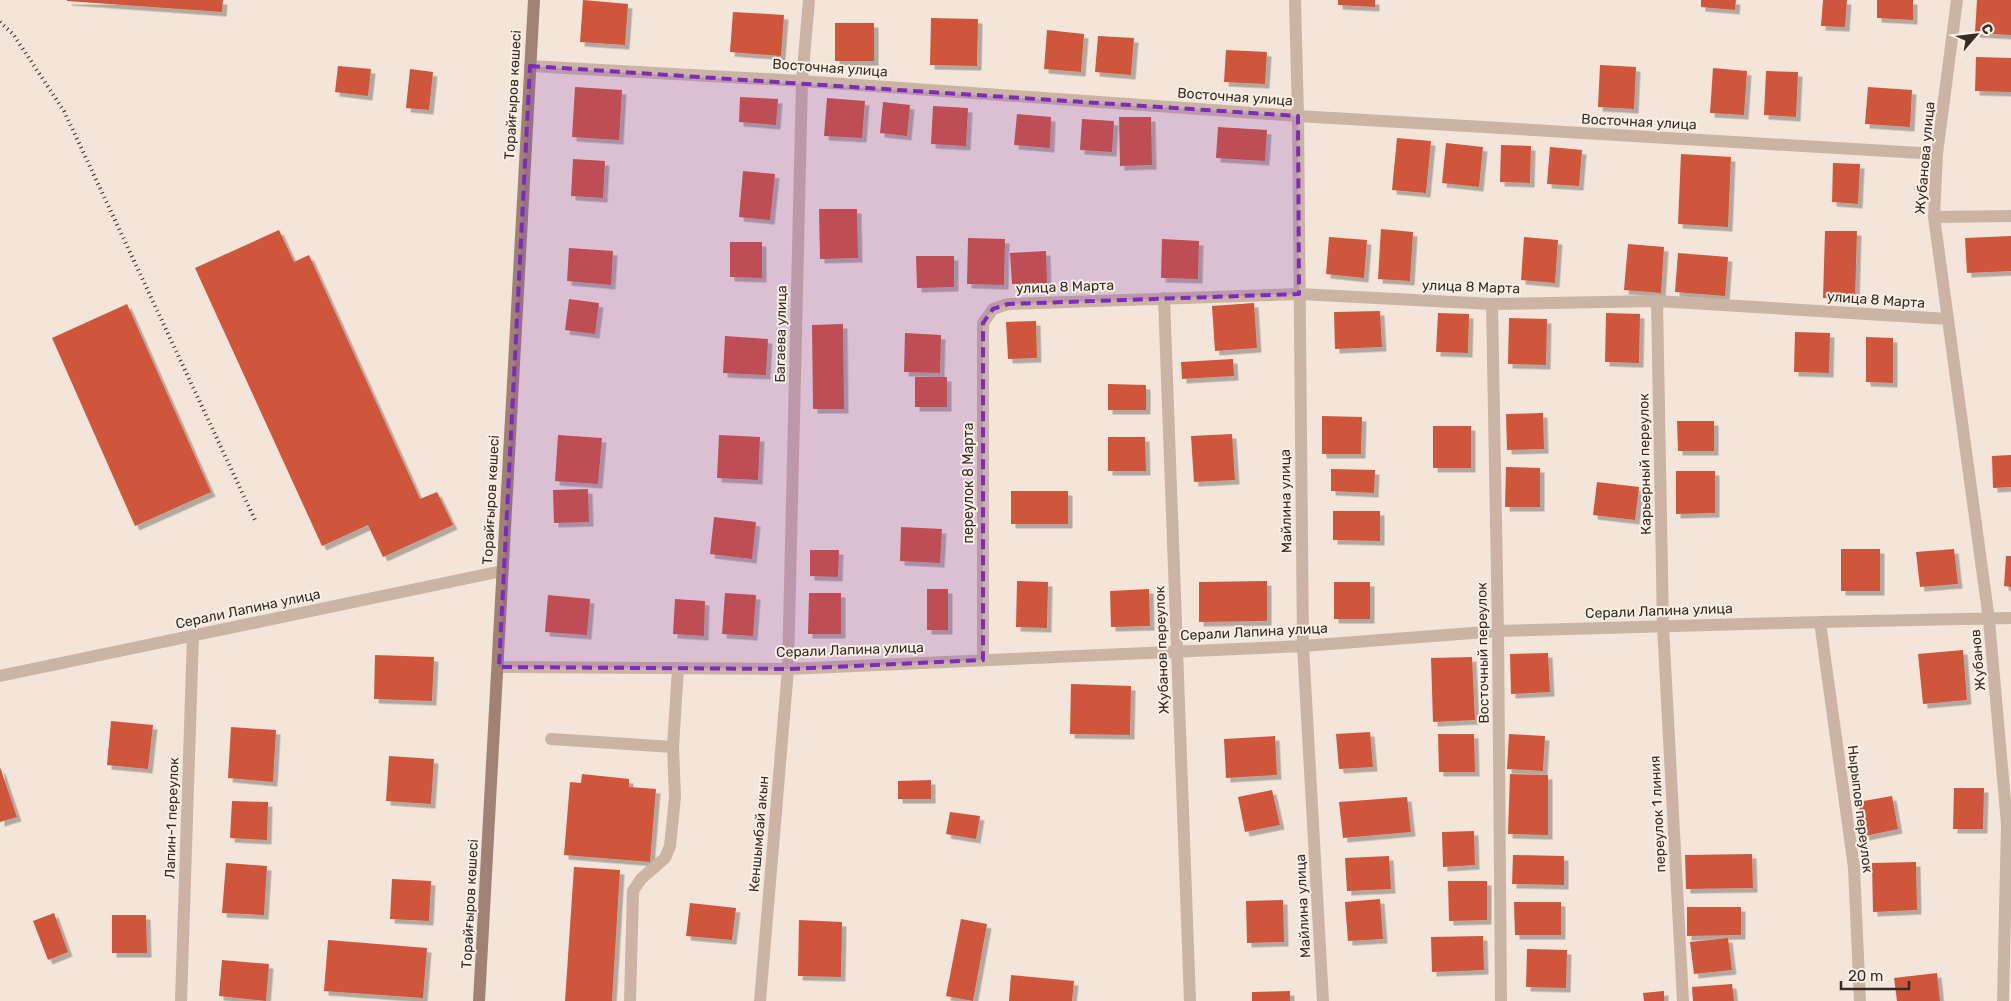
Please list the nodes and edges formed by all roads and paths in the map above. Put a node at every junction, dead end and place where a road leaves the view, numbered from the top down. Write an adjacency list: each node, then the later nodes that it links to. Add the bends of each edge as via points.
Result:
1 (534, 0): 5 (street, Торайғыров көшесі)
2 (810, 0): 6 (street, Багаева улица)
3 (1295, 0): 7 (street, Майлина улица)
4 (1957, 0): 8 (street, Жубанова улица)
5 (530, 66): 6 (street, Восточная улица); 17 (street, Торайғыров көшесі)
6 (802, 81): 7 (street, Восточная улица); 29 (street, Багаева улица)
7 (1298, 116): 8 (street, Восточная улица); 11 (street, Майлина улица)
8 (1937, 154): 10 (street, Жубанова улица)
9 (2011, 216): 10 (street)
10 (1934, 217): 16 (street, Жубанова улица)
11 (1300, 294): 12 (street, улица 8 Марта); 14 (street, улица 8 Марта); 24 (street, Майлина улица)
12 (1164, 298): 15 (street, улица 8 Марта, via 1008,304); 25 (street, Жубанов переулок)
13 (1657, 301): 14 (street, улица 8 Марта); 16 (street, улица 8 Марта); 21 (street, Карьерный переулок)
14 (1492, 304): 22 (street, Восточный переулок)
15 (993, 309): 26 (street, переулок 8 Марта, via 983,323)
16 (1948, 319): 19 (street, Жубанов)
17 (502, 571): 23 (street, Серали Лапина улица); 27 (street, Торайғыров көшесі)
18 (2011, 618): 19 (street, Серали Лапина улица)
19 (1990, 620): 20 (street, Серали Лапина улица); 42 (street, Жубанов, via 2007,824)
20 (1820, 622): 21 (street, Серали Лапина улица); 41 (street, Нырыпов переулок, via 1854,868)
21 (1663, 626): 22 (street, Серали Лапина улица); 40 (street, переулок 1 линия)
22 (1498, 631): 24 (street, Серали Лапина улица); 39 (street, Восточный переулок)
23 (193, 635): 30 (street, Серали Лапина улица); 33 (street, Лапин-1 переулок)
24 (1303, 646): 25 (street, Серали Лапина улица); 38 (street, Майлина улица)
25 (1177, 651): 26 (street, Серали Лапина улица); 37 (street, Жубанов переулок)
26 (983, 660): 29 (street, Серали Лапина улица)
27 (498, 667): 28 (street, Серали Лапина улица); 34 (street, Торайғыров көшесі)
28 (678, 668): 29 (street, Серали Лапина улица); 32 (street)
29 (788, 669): 36 (street, Кеншымбай акын)
30 (0, 676)
31 (551, 739): 32 (street)
32 (673, 747): 35 (street, via 676,797 670,846 665,858 641,879 633,891)
33 (181, 1001)
34 (479, 1001)
35 (630, 1001)
36 (760, 1001)
37 (1190, 1001)
38 (1323, 1001)
39 (1501, 1001)
40 (1683, 1001)
41 (1860, 1001)
42 (2003, 1001)

